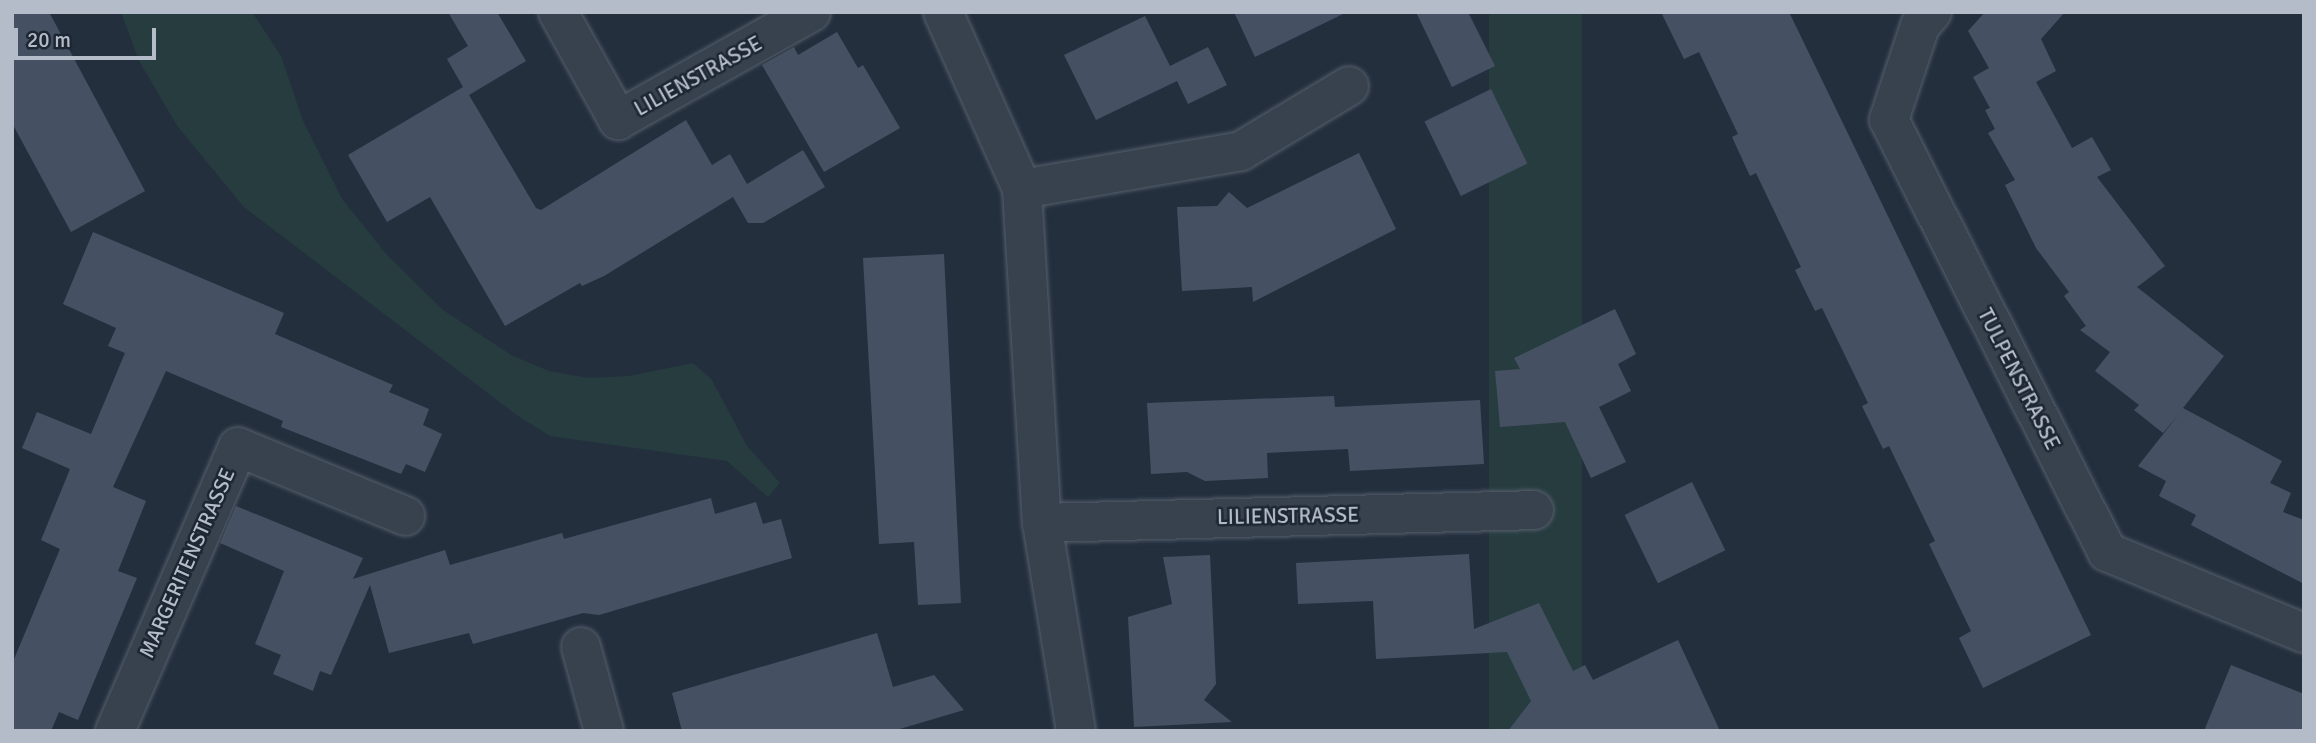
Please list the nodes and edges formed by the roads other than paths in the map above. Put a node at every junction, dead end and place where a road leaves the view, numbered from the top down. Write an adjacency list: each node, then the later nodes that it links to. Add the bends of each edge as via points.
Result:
1 (558, 12): 2 (street, LILIENSTRASSE, via 618,120)
2 (811, 12)
3 (943, 12): 6 (street)
4 (1932, 12): 10 (street, TULPENSTRASSE, via 1920,26 1889,120 2107,552)
5 (1349, 86): 6 (street, via 1241,151)
6 (1022, 189): 9 (street)
7 (1534, 510): 9 (street, LILIENSTRASSE)
8 (405, 516): 12 (street, MARGERITENSTRASSE, via 238,447)
9 (1042, 523): 14 (street)
10 (2304, 633)
11 (580, 647): 13 (street)
12 (115, 731)
13 (604, 731)
14 (1076, 731)

